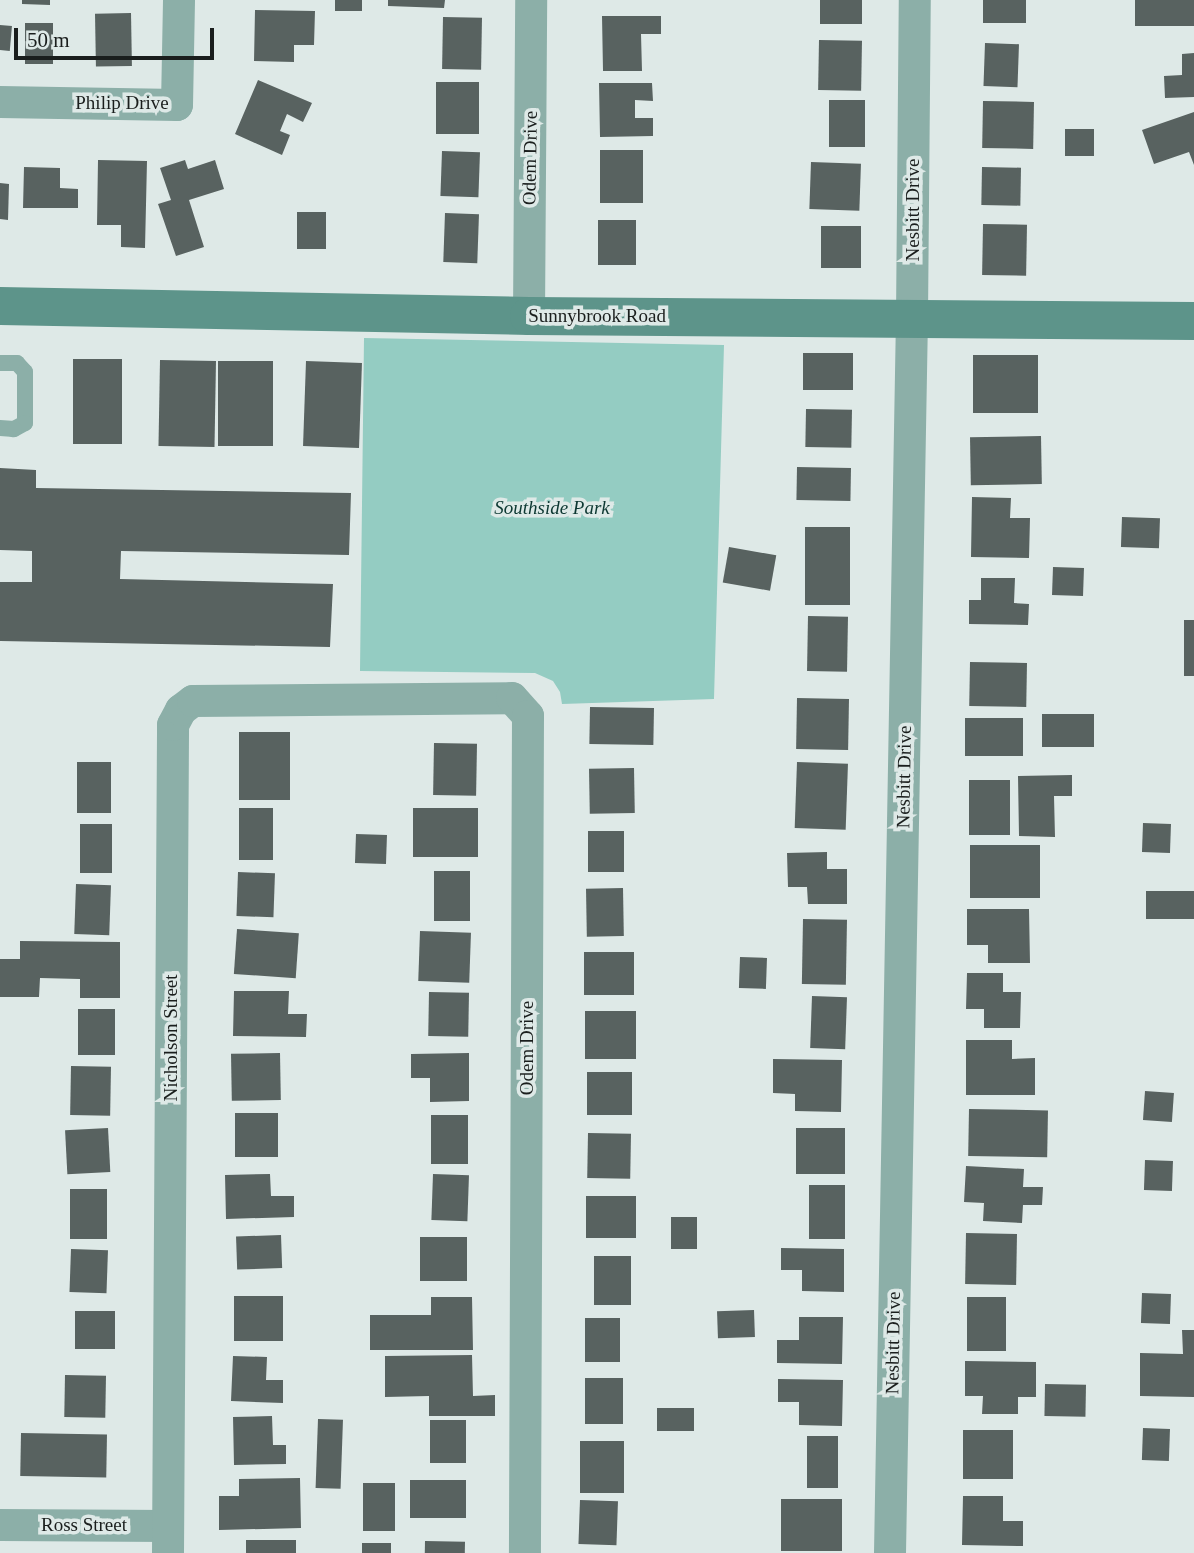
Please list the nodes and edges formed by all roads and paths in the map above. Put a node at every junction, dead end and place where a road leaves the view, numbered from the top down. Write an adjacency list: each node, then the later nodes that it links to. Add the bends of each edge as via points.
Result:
1 (179, 0): 4 (street, Philip Drive, via 177,105)
2 (531, 0): 6 (street, Odem Drive)
3 (915, 0): 7 (street, Nesbitt Drive)
4 (3, 102)
5 (0, 306): 6 (street, Sunnybrook Road)
6 (528, 316): 7 (street, Sunnybrook Road)
7 (912, 317): 8 (street, Sunnybrook Road); 15 (street, Nesbitt Drive)
8 (1194, 321)
9 (0, 362): 10 (lane, via 17,363 25,372 25,423 14,429)
10 (0, 428)
11 (362, 698): 13 (street, Nicholson Street, via 193,701 173,725); 14 (street, Odem Drive, via 512,698 528,716)
12 (0, 1525): 13 (street, Ross Street)
13 (168, 1540)
14 (526, 1553)
15 (890, 1553)

